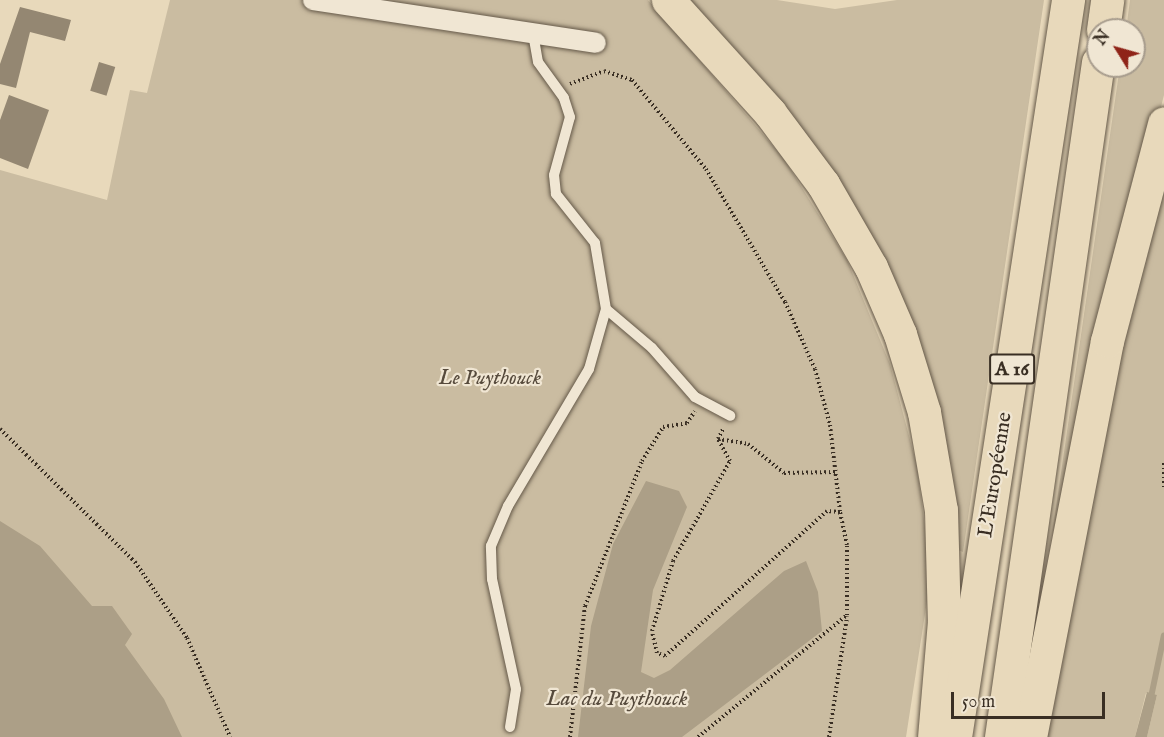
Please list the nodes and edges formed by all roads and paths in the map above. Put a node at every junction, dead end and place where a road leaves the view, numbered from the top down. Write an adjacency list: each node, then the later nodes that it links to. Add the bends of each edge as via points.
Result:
1 (313, 0): 6 (street)
2 (668, 0): 26 (highway, via 770,113 823,184 871,267 900,334 924,412 941,510 944,621)
3 (1068, 0): 27 (highway, L'Européenne / A 16)
4 (1107, 0): 5 (highway)
5 (1105, 18)
6 (533, 33): 7 (street); 9 (lane, via 538,62)
7 (596, 43)
8 (1096, 78): 28 (highway, L'Européenne / A 16)
9 (558, 89): 11 (lane, via 570,125 556,168 556,194 596,243); 17 (path, via 604,71 632,80 706,169 785,302 815,369)
10 (1164, 123): 29 (highway, via 1107,341)
11 (606, 309): 12 (lane); 21 (lane, via 590,369 508,506 491,546 492,579 516,689)
12 (702, 401): 13 (lane); 23 (path, via 687,423 663,427 647,453 590,594)
13 (730, 416): 15 (path)
14 (0, 429): 22 (path, via 135,562 187,638)
15 (718, 440): 17 (path, via 748,444 784,473); 19 (path, via 730,461 673,561 652,631 657,653 665,656 827,511)
16 (1164, 463): 18 (path)
17 (835, 472): 19 (path)
18 (1164, 489)
19 (840, 512): 20 (path, via 847,544)
20 (847, 615): 24 (path); 25 (path)
21 (510, 727)
22 (230, 737)
23 (570, 737)
24 (698, 737)
25 (829, 737)
26 (934, 737)
27 (955, 737)
28 (1000, 737)
29 (1030, 737)

